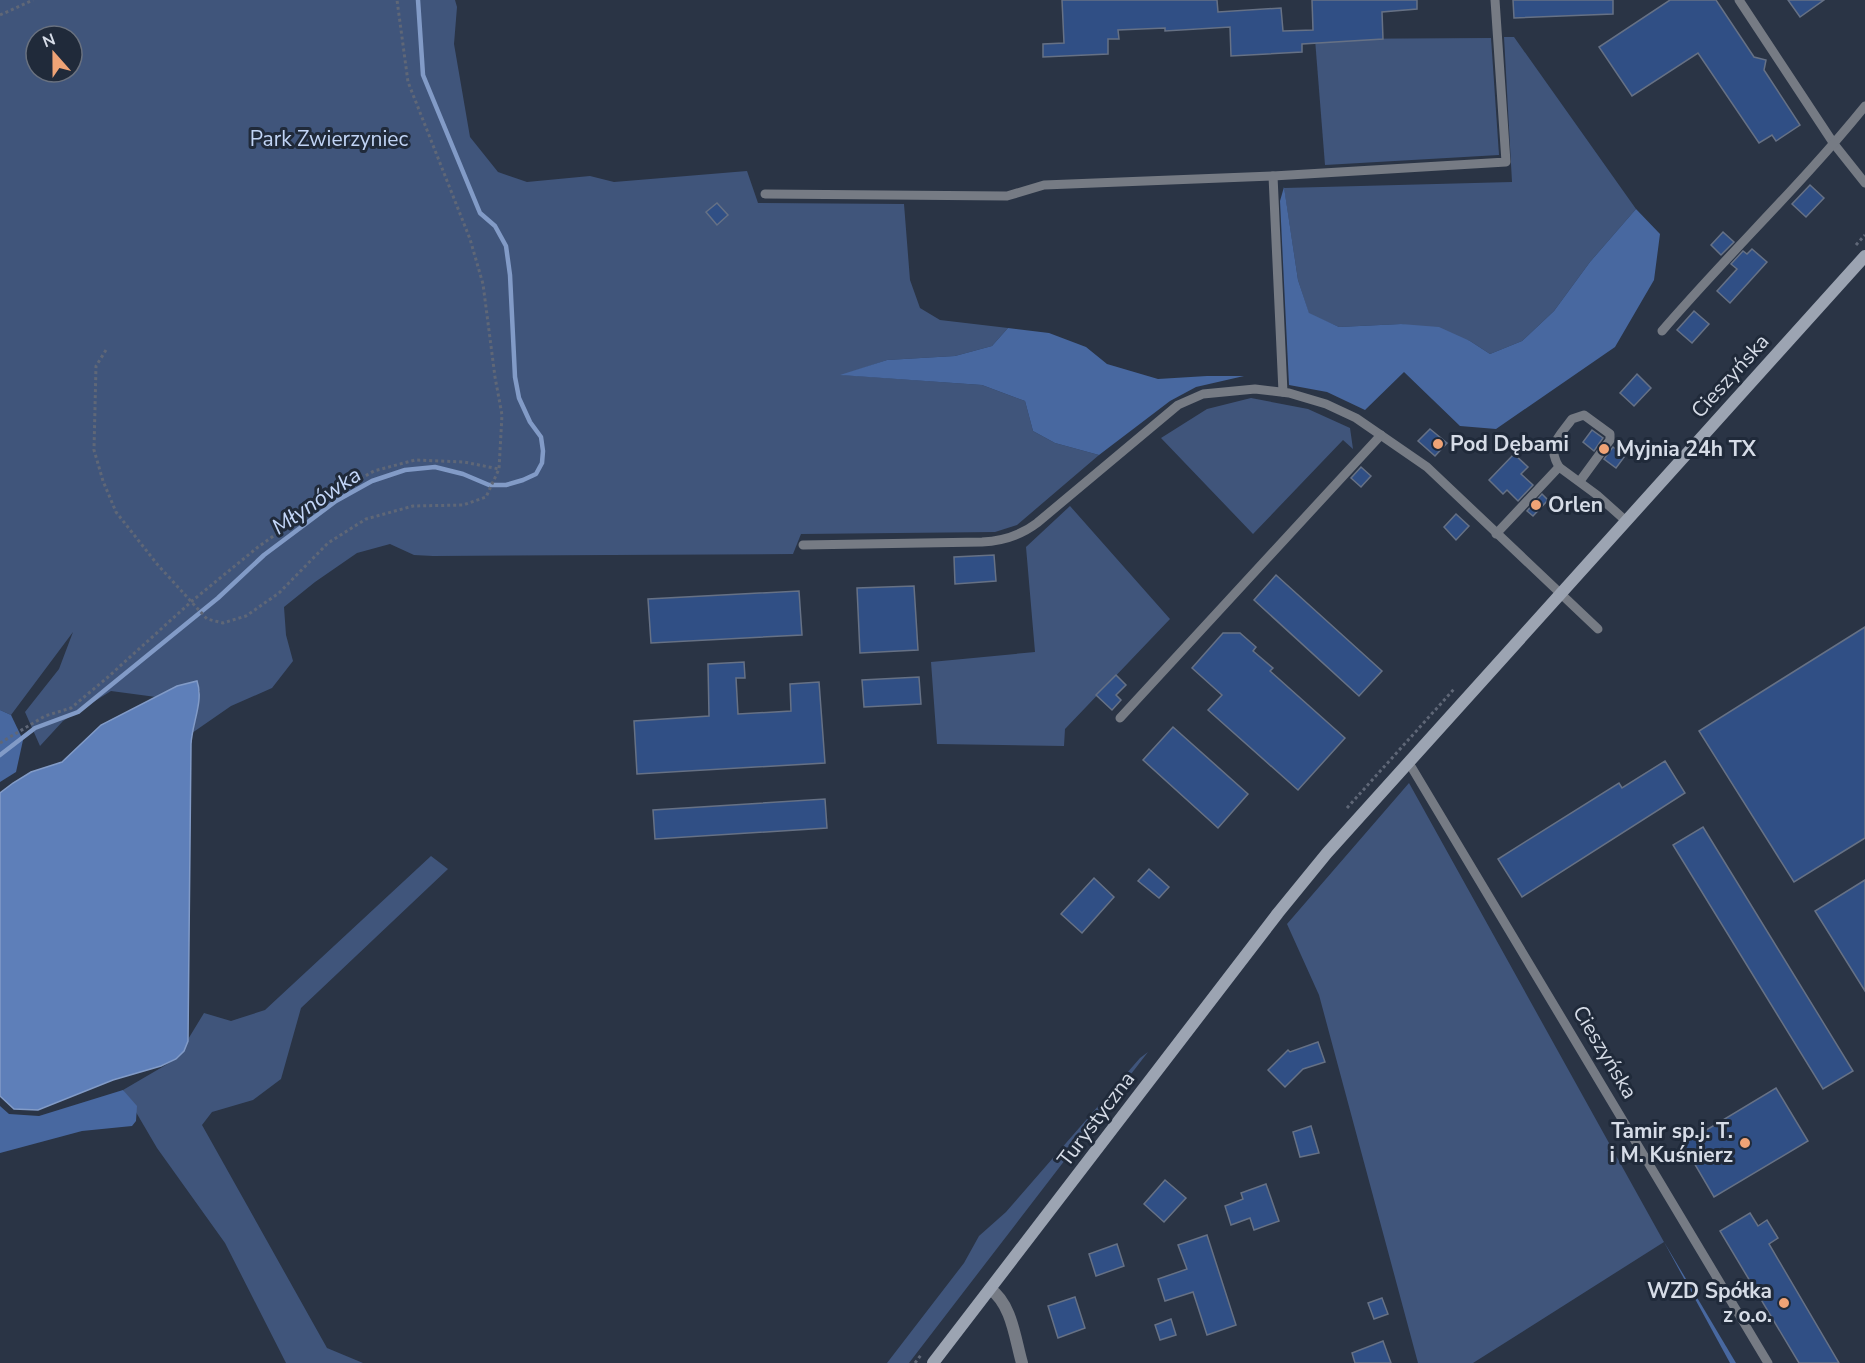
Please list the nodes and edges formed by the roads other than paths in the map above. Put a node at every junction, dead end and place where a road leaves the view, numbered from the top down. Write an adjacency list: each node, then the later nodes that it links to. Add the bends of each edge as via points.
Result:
1 (1495, 0): 5 (lane, via 1506,162)
2 (1739, 0): 4 (lane)
3 (1865, 106): 4 (lane)
4 (1834, 144): 6 (lane); 9 (lane)
5 (1273, 176): 7 (lane, via 1044,185 1007,196); 10 (lane)
6 (1865, 183)
7 (765, 194)
8 (1865, 256): 14 (main road, Cieszyńska)
9 (1662, 331)
10 (1283, 392): 11 (lane, via 1326,404); 16 (lane, via 1244,389 1203,394 1178,405 1037,523 1011,538 982,542)
11 (1381, 435): 15 (lane, via 1427,467); 19 (lane)
12 (1559, 467): 13 (lane); 13 (lane, via 1552,448 1572,419 1584,416 1610,434 1610,440); 15 (lane)
13 (1580, 481): 14 (lane)
14 (1626, 520): 17 (main road, Cieszyńska)
15 (1496, 534): 17 (lane)
16 (803, 545)
17 (1560, 593): 18 (lane); 20 (main road, Cieszyńska)
18 (1598, 629)
19 (1120, 718)
20 (1407, 763): 21 (main road, Cieszyńska); 25 (lane, Cieszyńska)
21 (1290, 899): 22 (main road, Turystyczna)
22 (990, 1289): 23 (main road, Turystyczna); 24 (street, via 1004,1303)
23 (933, 1363)
24 (1022, 1363)
25 (1768, 1363)

